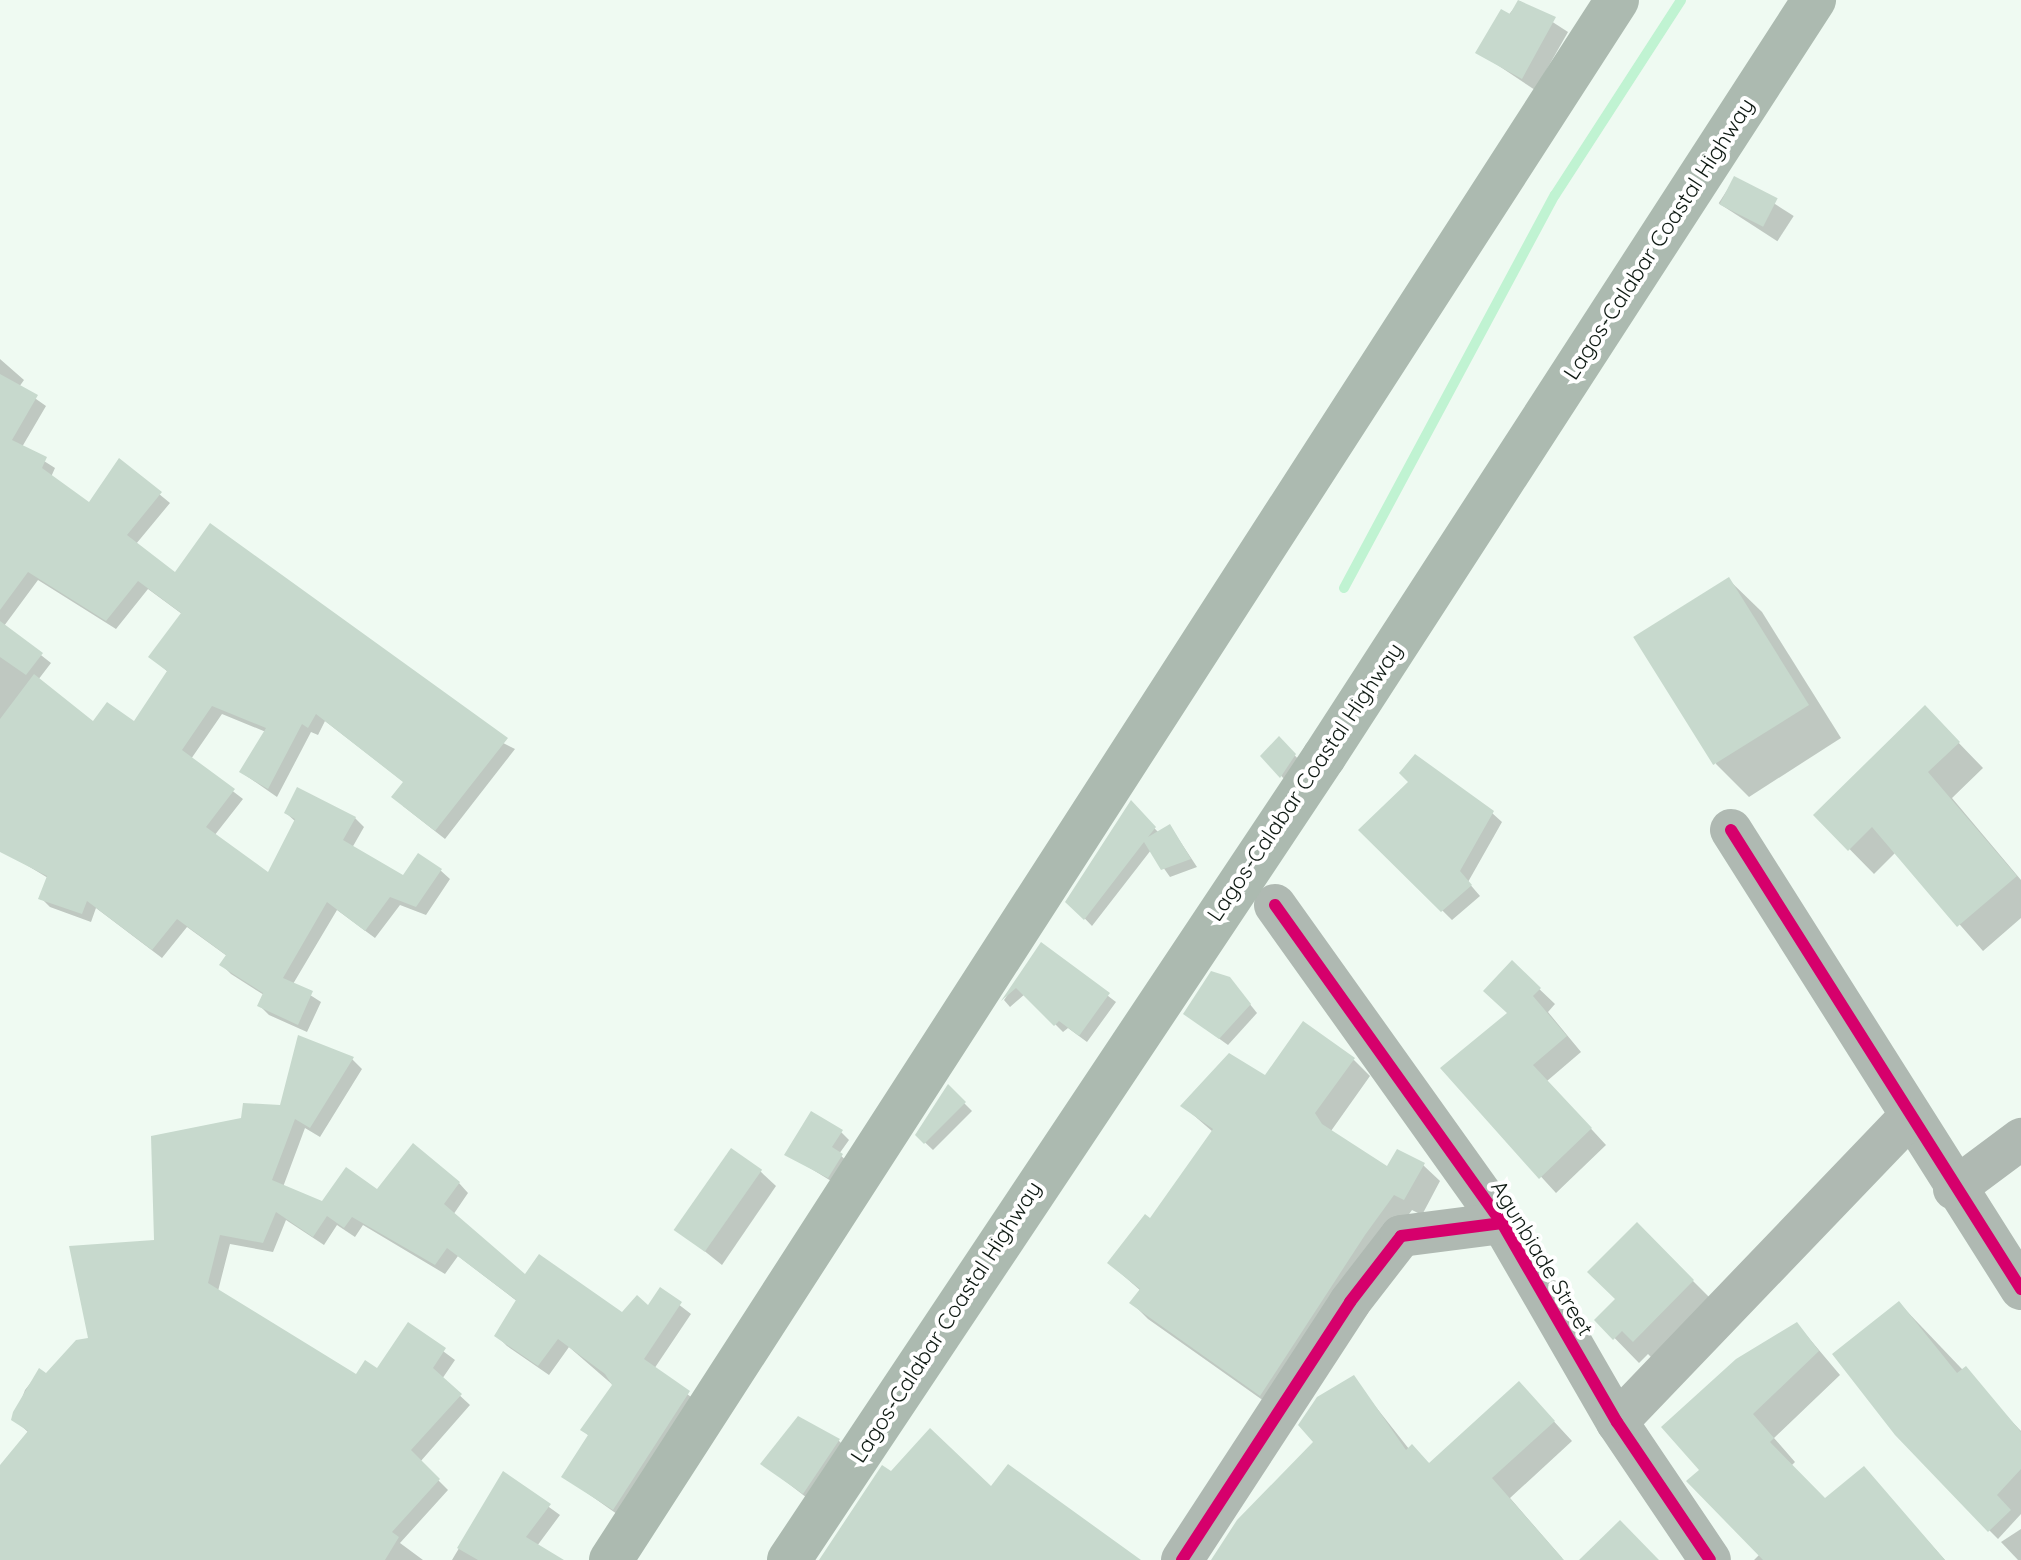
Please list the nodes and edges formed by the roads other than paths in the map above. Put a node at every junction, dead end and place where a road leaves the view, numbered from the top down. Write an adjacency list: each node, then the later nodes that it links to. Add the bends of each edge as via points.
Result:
1 (1617, 0): 11 (highway)
2 (1814, 0): 12 (highway, Lagos-Calabar Coastal Highway, via 1324,757)
3 (1731, 830): 5 (street)
4 (1275, 905): 8 (street, Agunbiade Street)
5 (1908, 1119): 7 (street); 10 (street)
6 (2021, 1139): 7 (street)
7 (1954, 1189): 9 (street)
8 (1502, 1223): 10 (street, Agunbiade Street); 13 (street, via 1401,1236 1350,1302)
9 (2021, 1289)
10 (1617, 1422): 14 (street, Agunbiade Street)
11 (611, 1560)
12 (789, 1560)
13 (1182, 1560)
14 (1710, 1560)

